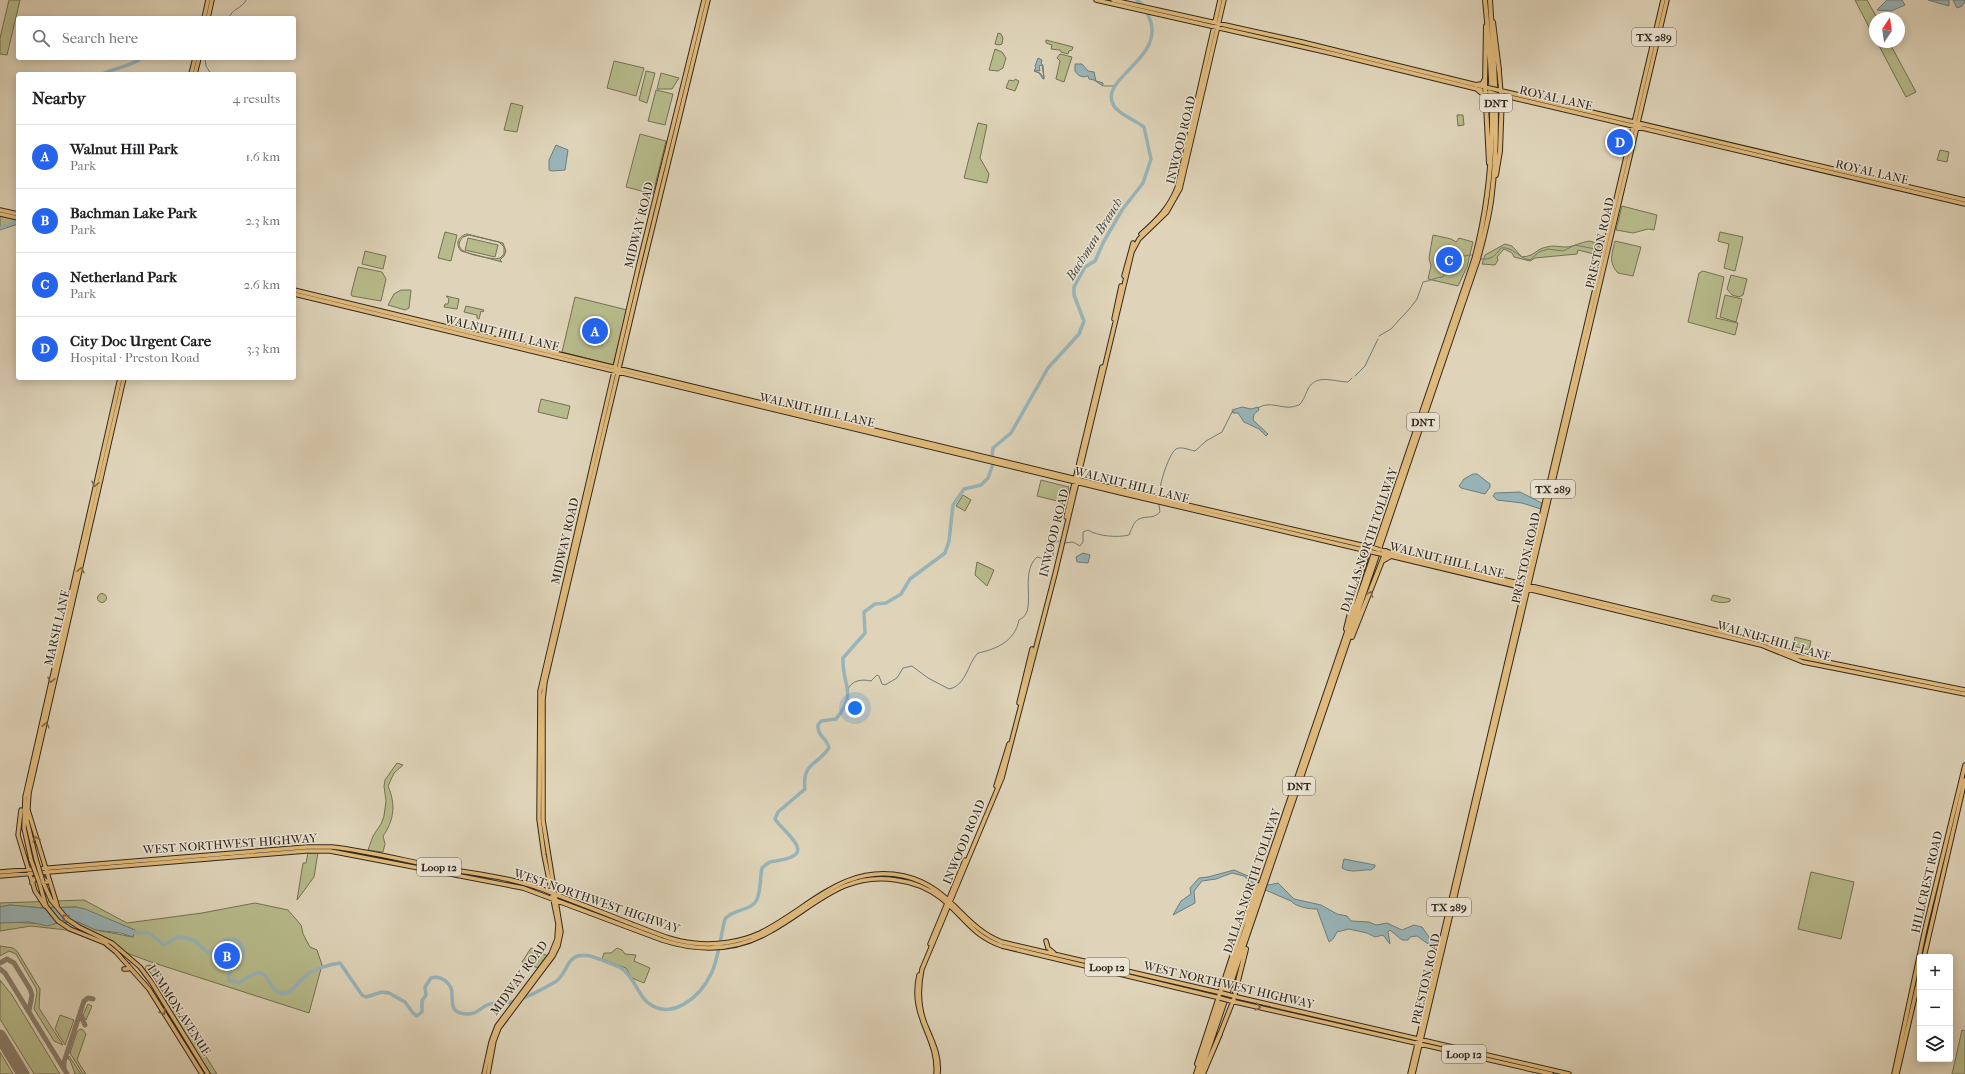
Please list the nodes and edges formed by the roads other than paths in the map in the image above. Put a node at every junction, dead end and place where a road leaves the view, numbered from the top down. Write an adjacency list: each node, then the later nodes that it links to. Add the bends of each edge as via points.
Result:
1 (208, 0): 14 (main road)
2 (212, 0): 15 (main road)
3 (704, 0): 35 (main road, MIDWAY ROAD)
4 (708, 0): 35 (main road, MIDWAY ROAD)
5 (1096, 0): 16 (main road, ROYAL LANE)
6 (1113, 0): 16 (main road, ROYAL LANE)
7 (1220, 0): 17 (main road, INWOOD ROAD)
8 (1224, 0): 17 (main road, INWOOD ROAD)
9 (1485, 0): 13 (highway, DALLAS NORTH TOLLWAY / DNT)
10 (1490, 0): 13 (highway, DALLAS NORTH TOLLWAY / DNT)
11 (1663, 0): 20 (main road, PRESTON ROAD / TX 289)
12 (1667, 0): 20 (main road, PRESTON ROAD / TX 289)
13 (1489, 14): 21 (highway, via 1496,37); 24 (highway); 33 (highway, DALLAS NORTH TOLLWAY / DNT, via 1493,113); 36 (highway, DALLAS NORTH TOLLWAY / DNT, via 1497,123)
14 (204, 16)
15 (208, 16)
16 (1180, 18): 17 (main road, ROYAL LANE)
17 (1216, 26): 25 (main road, ROYAL LANE); 63 (main road, INWOOD ROAD, via 1181,186 1166,211 1139,239 1131,252)
18 (194, 60): 22 (main road)
19 (198, 60): 23 (main road)
20 (1649, 69): 32 (main road, PRESTON ROAD / TX 289)
21 (1499, 70): 27 (main road)
22 (192, 72)
23 (196, 72)
24 (1485, 79): 25 (highway); 26 (highway)
25 (1477, 87): 26 (main road, ROYAL LANE); 29 (highway)
26 (1487, 90): 27 (main road, ROYAL LANE, bridge); 29 (highway)
27 (1500, 93): 28 (main road, ROYAL LANE); 30 (highway); 31 (main road, ROYAL LANE)
28 (1510, 97): 30 (highway); 31 (main road, ROYAL LANE)
29 (1486, 98): 33 (highway)
30 (1503, 103): 36 (highway, via 1500,151)
31 (1550, 105): 32 (main road, ROYAL LANE)
32 (1636, 124): 34 (main road, ROYAL LANE); 71 (main road, PRESTON ROAD / TX 289)
33 (1490, 177): 73 (highway, DALLAS NORTH TOLLWAY / DNT, via 1470,273)
34 (1878, 182): 37 (main road, ROYAL LANE); 38 (main road, ROYAL LANE)
35 (660, 189): 46 (main road, MIDWAY ROAD)
36 (1492, 192): 74 (highway, DALLAS NORTH TOLLWAY / DNT, via 1474,272)
37 (1965, 200)
38 (1965, 204)
39 (0, 210): 41 (main road)
40 (0, 214): 42 (main road)
41 (16, 216)
42 (16, 216)
43 (296, 291): 45 (main road, WALNUT HILL LANE)
44 (296, 294): 45 (main road, WALNUT HILL LANE)
45 (310, 296): 46 (main road, WALNUT HILL LANE)
46 (617, 370): 55 (main road, WALNUT HILL LANE); 104 (main road, MIDWAY ROAD, via 545,686 542,796 544,842)
47 (120, 380): 50 (main road, MARSH LANE)
48 (124, 380): 49 (main road, MARSH LANE)
49 (121, 394): 50 (main road); 51 (main road, MARSH LANE)
50 (115, 398): 52 (main road, MARSH LANE)
51 (118, 404): 52 (main road); 53 (main road, MARSH LANE)
52 (113, 407): 54 (main road, MARSH LANE)
53 (114, 423): 54 (main road); 56 (main road, MARSH LANE)
54 (107, 426): 57 (main road, MARSH LANE)
55 (872, 432): 62 (main road, WALNUT HILL LANE); 62 (main road, WALNUT HILL LANE, via 882,432)
56 (112, 433): 57 (main road); 58 (main road, MARSH LANE)
57 (106, 436): 59 (main road, MARSH LANE)
58 (107, 454): 59 (main road); 60 (main road, MARSH LANE)
59 (102, 458): 60 (main road); 61 (main road, MARSH LANE)
60 (105, 462): 61 (main road); 76 (main road, MARSH LANE, one-way to 60)
61 (100, 466): 75 (main road, MARSH LANE, one-way to 75)
62 (1041, 471): 63 (main road, WALNUT HILL LANE)
63 (1076, 480): 64 (main road, WALNUT HILL LANE); 65 (main road, WALNUT HILL LANE); 105 (main road, INWOOD ROAD, via 1003,767 992,800)
64 (1362, 549): 65 (main road, WALNUT HILL LANE); 68 (highway, via 1366,553)
65 (1371, 549): 66 (main road, WALNUT HILL LANE, bridge); 68 (highway)
66 (1383, 552): 67 (main road, WALNUT HILL LANE); 69 (main road, WALNUT HILL LANE); 70 (highway)
67 (1391, 556): 69 (main road, WALNUT HILL LANE); 70 (highway)
68 (1366, 558): 73 (highway)
69 (1411, 560): 71 (main road, WALNUT HILL LANE)
70 (1382, 562): 74 (highway, one-way to 70)
71 (1527, 588): 72 (main road, WALNUT HILL LANE); 133 (main road, PRESTON ROAD / TX 289)
72 (1699, 628): 77 (main road, WALNUT HILL LANE, via 1765,642 1804,658); 78 (main road, WALNUT HILL LANE, via 1761,645 1803,662)
73 (1344, 643): 92 (highway, DALLAS NORTH TOLLWAY / DNT)
74 (1346, 649): 113 (highway, DALLAS NORTH TOLLWAY / DNT)
75 (54, 667): 76 (main road); 79 (main road, MARSH LANE, one-way to 79)
76 (58, 668): 80 (main road, MARSH LANE)
77 (1965, 690)
78 (1965, 694)
79 (47, 697): 80 (main road); 83 (main road, MARSH LANE)
80 (52, 698): 83 (main road, MARSH LANE, one-way to 80)
81 (1965, 764): 134 (main road, HILLCREST ROAD, via 1925,929)
82 (1965, 780): 117 (main road, HILLCREST ROAD)
83 (29, 787): 84 (main road, MARSH LANE); 85 (main road, MARSH LANE)
84 (23, 806): 86 (main road, via 18,833); 90 (main road, MARSH LANE, via 24,828)
85 (28, 810): 88 (main road, one-way to 85); 90 (main road, MARSH LANE, via 28,828)
86 (24, 855): 88 (main road, via 28,864 32,865 40,864); 96 (main road)
87 (188, 856): 89 (main road, WEST NORTHWEST HIGHWAY / Loop 12); 91 (main road); 93 (main road, WEST NORTHWEST HIGHWAY / Loop 12)
88 (42, 858): 94 (main road)
89 (200, 858): 91 (main road, WEST NORTHWEST HIGHWAY / Loop 12); 98 (main road, WEST NORTHWEST HIGHWAY / Loop 12, via 307,849 339,850)
90 (34, 860): 100 (main road, MARSH LANE, bridge)
91 (177, 862): 93 (main road, WEST NORTHWEST HIGHWAY / Loop 12)
92 (1268, 862): 123 (highway, via 1242,926); 144 (highway, DALLAS NORTH TOLLWAY / DNT)
93 (141, 863): 94 (main road, WEST NORTHWEST HIGHWAY / Loop 12)
94 (46, 871): 96 (main road, WEST NORTHWEST HIGHWAY / Loop 12); 103 (main road)
95 (0, 872): 96 (main road, WEST NORTHWEST HIGHWAY / Loop 12)
96 (29, 872): 97 (main road, WEST NORTHWEST HIGHWAY / Loop 12); 101 (main road)
97 (0, 876)
98 (491, 879): 99 (main road, WEST NORTHWEST HIGHWAY / Loop 12); 102 (main road, WEST NORTHWEST HIGHWAY / Loop 12)
99 (514, 881): 102 (main road); 104 (main road, WEST NORTHWEST HIGHWAY / Loop 12)
100 (41, 882): 107 (main road, LEMMON AVENUE, via 51,900); 108 (main road, LEMMON AVENUE)
101 (32, 883): 103 (main road, via 35,878 43,877); 108 (main road, via 39,899)
102 (500, 883): 104 (main road, WEST NORTHWEST HIGHWAY / Loop 12)
103 (50, 886): 107 (main road)
104 (554, 897): 106 (main road, WEST NORTHWEST HIGHWAY / Loop 12); 109 (main road, MIDWAY ROAD); 110 (main road, WEST NORTHWEST HIGHWAY / Loop 12); 111 (main road, MIDWAY ROAD)
105 (949, 901): 114 (main road, WEST NORTHWEST HIGHWAY / Loop 12, via 915,884 899,880 862,880 832,891 770,932); 116 (main road, WEST NORTHWEST HIGHWAY / Loop 12, via 981,931); 143 (main road, INWOOD ROAD, via 920,969 916,990 920,1017 934,1050)
106 (565, 903): 109 (main road, via 560,905); 112 (main road, WEST NORTHWEST HIGHWAY / Loop 12)
107 (58, 906): 135 (main road, LEMMON AVENUE, one-way to 107, via 140,967 112,943 75,925 65,917)
108 (46, 907): 119 (main road, LEMMON AVENUE, via 63,924 103,942)
109 (559, 910): 111 (main road, MIDWAY ROAD)
110 (643, 928): 112 (main road); 114 (main road, WEST NORTHWEST HIGHWAY / Loop 12, via 673,940 708,944)
111 (560, 931): 122 (main road, MIDWAY ROAD, via 554,949)
112 (641, 932): 114 (main road, WEST NORTHWEST HIGHWAY / Loop 12, via 677,945 704,948 722,947)
113 (1249, 932): 124 (highway); 145 (highway, DALLAS NORTH TOLLWAY / DNT)
114 (745, 940)
115 (1046, 941): 118 (main road, via 1049,949)
116 (1005, 945): 118 (main road, WEST NORTHWEST HIGHWAY / Loop 12); 125 (main road, WEST NORTHWEST HIGHWAY / Loop 12)
117 (1925, 954)
118 (1057, 955): 123 (main road, WEST NORTHWEST HIGHWAY / Loop 12)
119 (128, 965): 120 (main road, via 128,969); 136 (main road, LEMMON AVENUE, one-way to 136, via 150,989)
120 (124, 969)
121 (1917, 987): 134 (main road, HILLCREST ROAD)
122 (526, 990): 141 (main road, MIDWAY ROAD, via 494,1032); 142 (main road, MIDWAY ROAD, via 497,1033)
123 (1221, 993): 124 (main road, WEST NORTHWEST HIGHWAY / Loop 12, bridge); 125 (highway)
124 (1234, 996): 126 (highway); 129 (main road, WEST NORTHWEST HIGHWAY / Loop 12)
125 (1219, 998): 126 (main road, WEST NORTHWEST HIGHWAY / Loop 12, bridge); 144 (highway, via 1200,1052)
126 (1232, 1001): 127 (main road, WEST NORTHWEST HIGHWAY / Loop 12); 128 (main road)
127 (1238, 1002): 128 (main road); 129 (main road, WEST NORTHWEST HIGHWAY / Loop 12, one-way to 129)
128 (1230, 1010): 132 (main road)
129 (1292, 1012): 130 (main road, WEST NORTHWEST HIGHWAY / Loop 12); 131 (main road, WEST NORTHWEST HIGHWAY / Loop 12)
130 (1354, 1028): 131 (main road); 133 (main road, WEST NORTHWEST HIGHWAY / Loop 12)
131 (1376, 1029): 133 (main road, WEST NORTHWEST HIGHWAY / Loop 12)
132 (1220, 1034): 146 (highway)
133 (1419, 1041): 137 (main road, WEST NORTHWEST HIGHWAY / Loop 12); 138 (main road, WEST NORTHWEST HIGHWAY / Loop 12); 147 (main road, PRESTON ROAD)
134 (1901, 1050): 150 (main road, HILLCREST ROAD); 151 (main road, HILLCREST ROAD)
135 (196, 1055): 136 (main road); 140 (main road, LEMMON AVENUE)
136 (192, 1058): 139 (main road, LEMMON AVENUE)
137 (1539, 1071): 138 (main road, via 1541,1069); 148 (main road, WEST NORTHWEST HIGHWAY / Loop 12)
138 (1563, 1073): 149 (main road, WEST NORTHWEST HIGHWAY / Loop 12)
139 (202, 1074)
140 (208, 1074)
141 (484, 1074)
142 (488, 1074)
143 (937, 1074)
144 (1196, 1074)
145 (1200, 1074)
146 (1203, 1074)
147 (1412, 1074)
148 (1551, 1074)
149 (1569, 1074)
150 (1894, 1074)
151 (1898, 1074)

